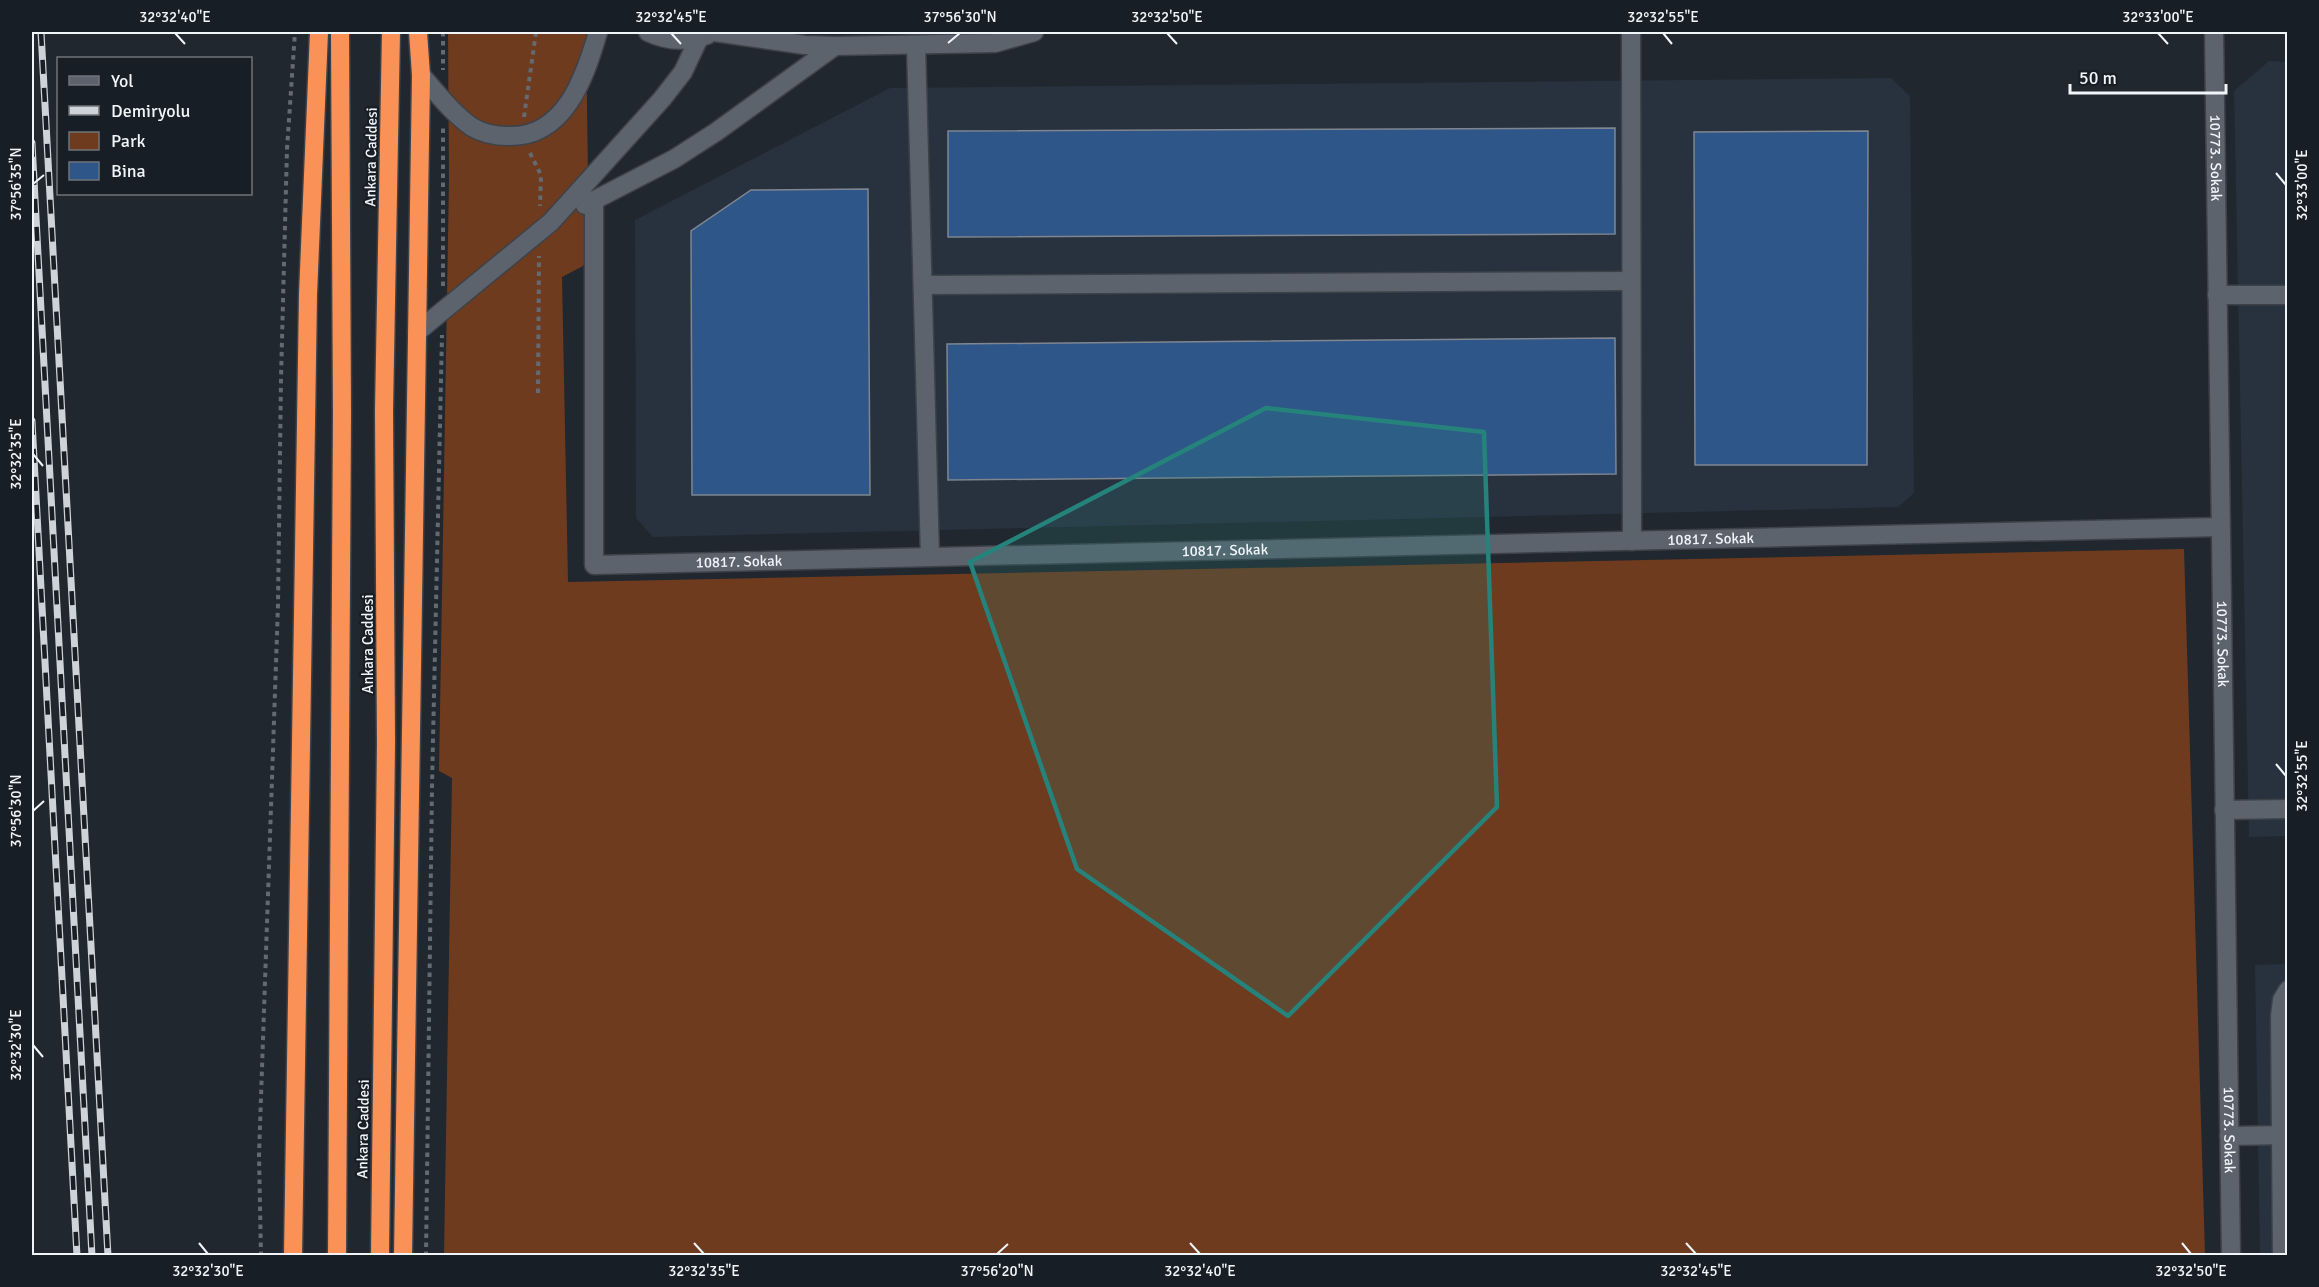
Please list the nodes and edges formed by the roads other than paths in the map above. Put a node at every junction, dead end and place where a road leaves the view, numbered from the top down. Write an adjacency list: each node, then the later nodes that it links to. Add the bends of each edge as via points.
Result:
1 (319, 32): 29 (highway, via 308,295)
2 (340, 32): 30 (highway, Ankara Caddesi)
3 (391, 32): 31 (highway, Ankara Caddesi, via 384,411 386,744)
4 (418, 32): 13 (highway)
5 (598, 32): 13 (street, via 578,88 566,109 524,137 496,136 473,128)
6 (648, 32): 10 (street, via 683,40)
7 (1034, 32): 11 (street, via 995,43)
8 (1630, 32): 16 (street)
9 (2214, 32): 19 (street, 10773. Sokak)
10 (710, 34): 12 (street); 15 (street, via 669,90)
11 (916, 45): 12 (street); 17 (street)
12 (835, 46): 14 (street, via 674,159)
13 (421, 75): 20 (highway)
14 (594, 200): 15 (street); 23 (street, 10817. Sokak, via 594,566)
15 (551, 222): 20 (street)
16 (1631, 281): 17 (street); 22 (street)
17 (923, 285): 23 (street)
18 (2288, 295): 19 (street)
19 (2217, 296): 21 (street, 10773. Sokak)
20 (417, 332): 32 (highway)
21 (2219, 527): 22 (street, 10817. Sokak); 25 (street, 10773. Sokak)
22 (1632, 541): 23 (street, 10817. Sokak)
23 (930, 557)
24 (2288, 809): 25 (street)
25 (2224, 810): 28 (street, 10773. Sokak)
26 (2288, 990): 27 (street, via 2280,1016)
27 (2284, 1135): 28 (street); 34 (street)
28 (2229, 1136): 33 (street, 10773. Sokak)
29 (293, 1256)
30 (337, 1256)
31 (380, 1256)
32 (403, 1256)
33 (2231, 1256)
34 (2282, 1256)

